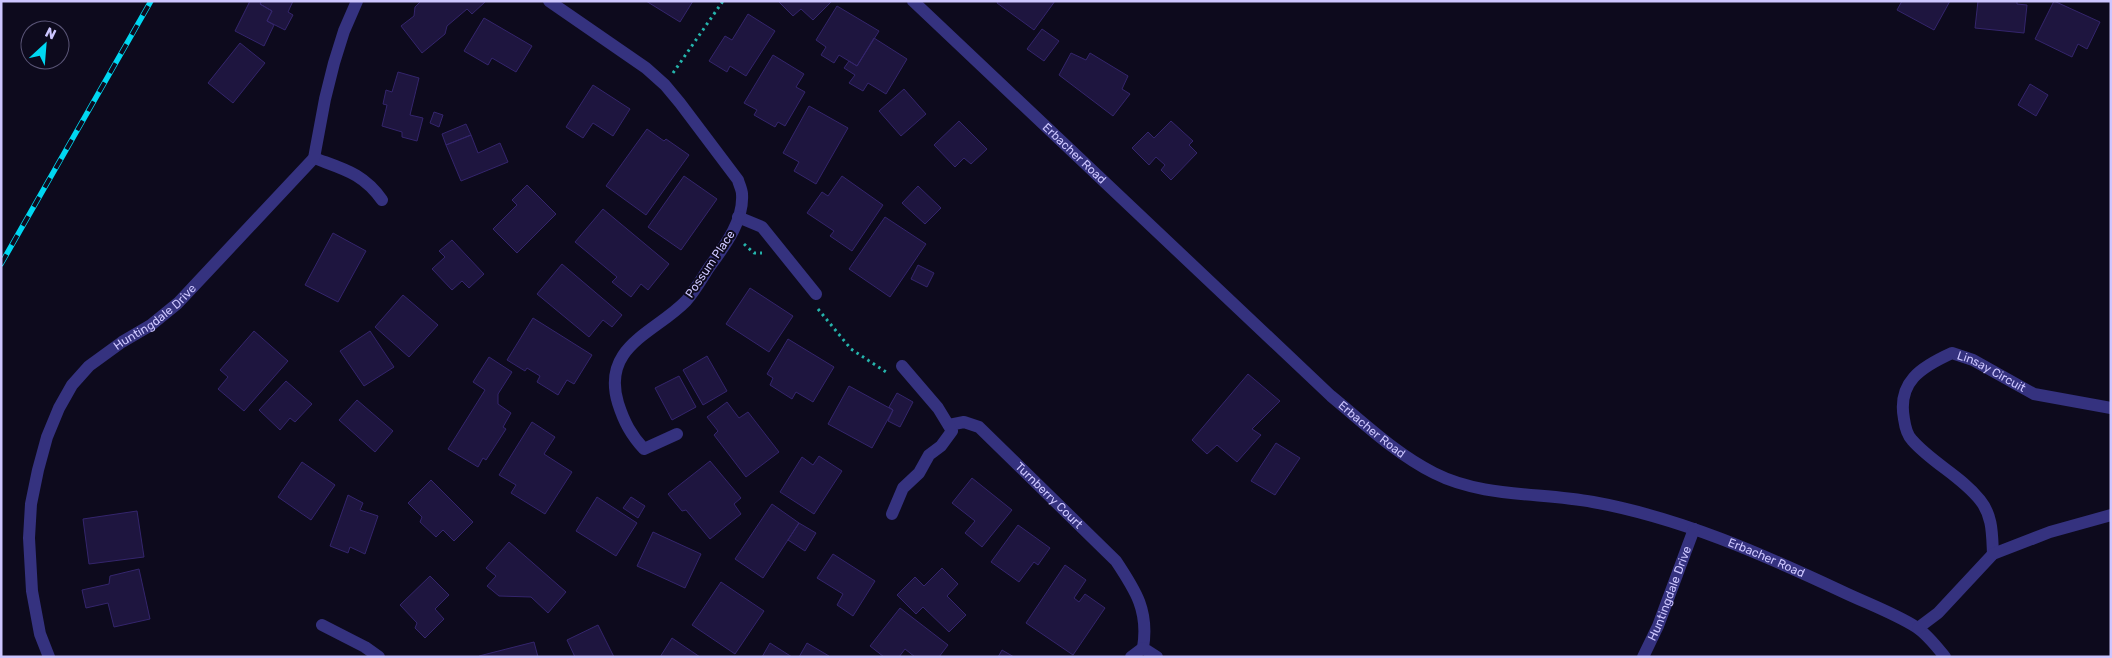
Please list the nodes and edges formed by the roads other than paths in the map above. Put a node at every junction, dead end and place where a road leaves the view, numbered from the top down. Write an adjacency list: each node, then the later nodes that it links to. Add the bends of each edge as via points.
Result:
1 (357, 1): 4 (street, via 334,63)
2 (549, 1): 6 (street, Possum Place, via 632,56 665,85 738,180 742,194)
3 (913, 1): 14 (street, Erbacher Road, via 1331,396 1404,454 1435,474 1470,486 1592,502 1663,518)
4 (314, 158): 5 (street, via 358,175); 19 (street, Huntingdale Drive, via 178,304 89,366 59,408 38,470 29,538 32,591 40,634)
5 (382, 200)
6 (738, 217): 7 (street, via 762,227); 11 (street, Possum Place, via 732,234 687,300 634,341 617,368 617,398 632,436 644,449)
7 (816, 294)
8 (902, 366): 10 (street)
9 (2111, 408): 15 (street, Linsay Circuit, via 2034,394 1973,360 1952,353 1930,363 1909,380 1902,406 1910,438 1958,477 1981,501 1991,520)
10 (949, 425): 12 (street, via 952,431 903,488); 18 (street, Turnberry Court, via 964,422 979,427 1116,561 1144,612 1146,634)
11 (677, 434)
12 (892, 514)
13 (2111, 515): 15 (street, via 2050,532)
14 (1694, 529): 17 (street, Erbacher Road, via 1774,559); 23 (street, Huntingdale Drive)
15 (1993, 554): 17 (street, via 1938,613)
16 (322, 625): 20 (street)
17 (1918, 628): 24 (street, Erbacher Road)
18 (1143, 648): 21 (street); 22 (street)
19 (49, 657)
20 (379, 657)
21 (1131, 657)
22 (1157, 657)
23 (1643, 657)
24 (1945, 657)

